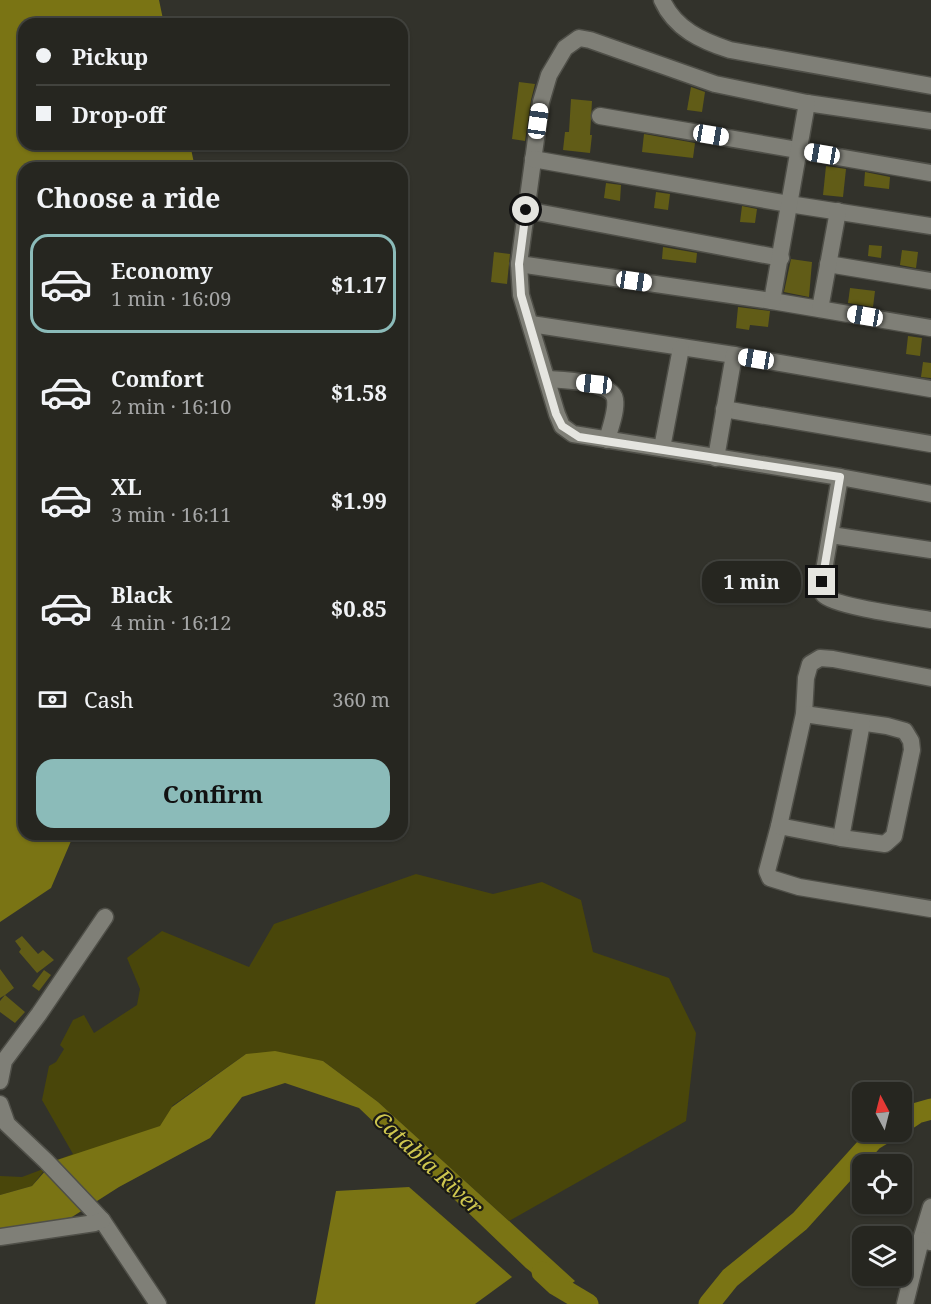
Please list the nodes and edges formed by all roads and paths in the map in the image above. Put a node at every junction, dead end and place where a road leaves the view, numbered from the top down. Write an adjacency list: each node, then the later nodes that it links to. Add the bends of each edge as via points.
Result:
1 (662, 0): 2 (street, via 689,33 710,44)
2 (931, 86)
3 (807, 103): 5 (street); 6 (street); 7 (street, via 715,84 579,38 565,48 549,75)
4 (600, 116): 6 (street)
5 (931, 121)
6 (800, 150): 8 (street); 9 (street)
7 (533, 159): 9 (street); 10 (street)
8 (931, 173)
9 (789, 204): 11 (street); 13 (street)
10 (526, 210): 13 (street); 14 (street)
11 (838, 211): 12 (street); 15 (street)
12 (931, 226)
13 (780, 258): 17 (street)
14 (519, 264): 17 (street); 19 (street, via 521,295)
15 (828, 264): 16 (street); 18 (street)
16 (931, 281)
17 (772, 301): 18 (street)
18 (820, 309): 20 (street)
19 (531, 324): 21 (street); 23 (street)
20 (931, 328)
21 (681, 348): 22 (street); 28 (street)
22 (734, 356): 24 (street); 25 (street)
23 (546, 379): 26 (street, via 562,426 579,437); 26 (street, via 594,384 613,393)
24 (931, 389)
25 (724, 409): 27 (street); 29 (street)
26 (607, 440): 28 (street)
27 (931, 444)
28 (663, 448): 29 (street)
29 (716, 458): 30 (street)
30 (840, 477): 31 (street); 32 (street)
31 (931, 494)
32 (831, 535): 33 (street); 34 (street, via 823,595 837,603)
33 (931, 549)
34 (931, 621)
35 (931, 678): 36 (street, via 820,658 810,664 808,671)
36 (804, 714): 37 (street); 38 (street)
37 (862, 723): 39 (street); 39 (street, via 905,731 912,750 894,836 889,842 878,844)
38 (779, 826): 39 (street); 40 (street, via 768,865 770,878 799,887)
39 (841, 838)
40 (931, 909)
41 (105, 917): 42 (street, via 4,1061)
42 (0, 1081)
43 (0, 1104): 45 (street, via 7,1124)
44 (931, 1207): 47 (street)
45 (98, 1215): 46 (street, via 95,1223); 48 (street)
46 (0, 1237)
47 (926, 1241): 49 (street)
48 (158, 1304)
49 (905, 1304)

